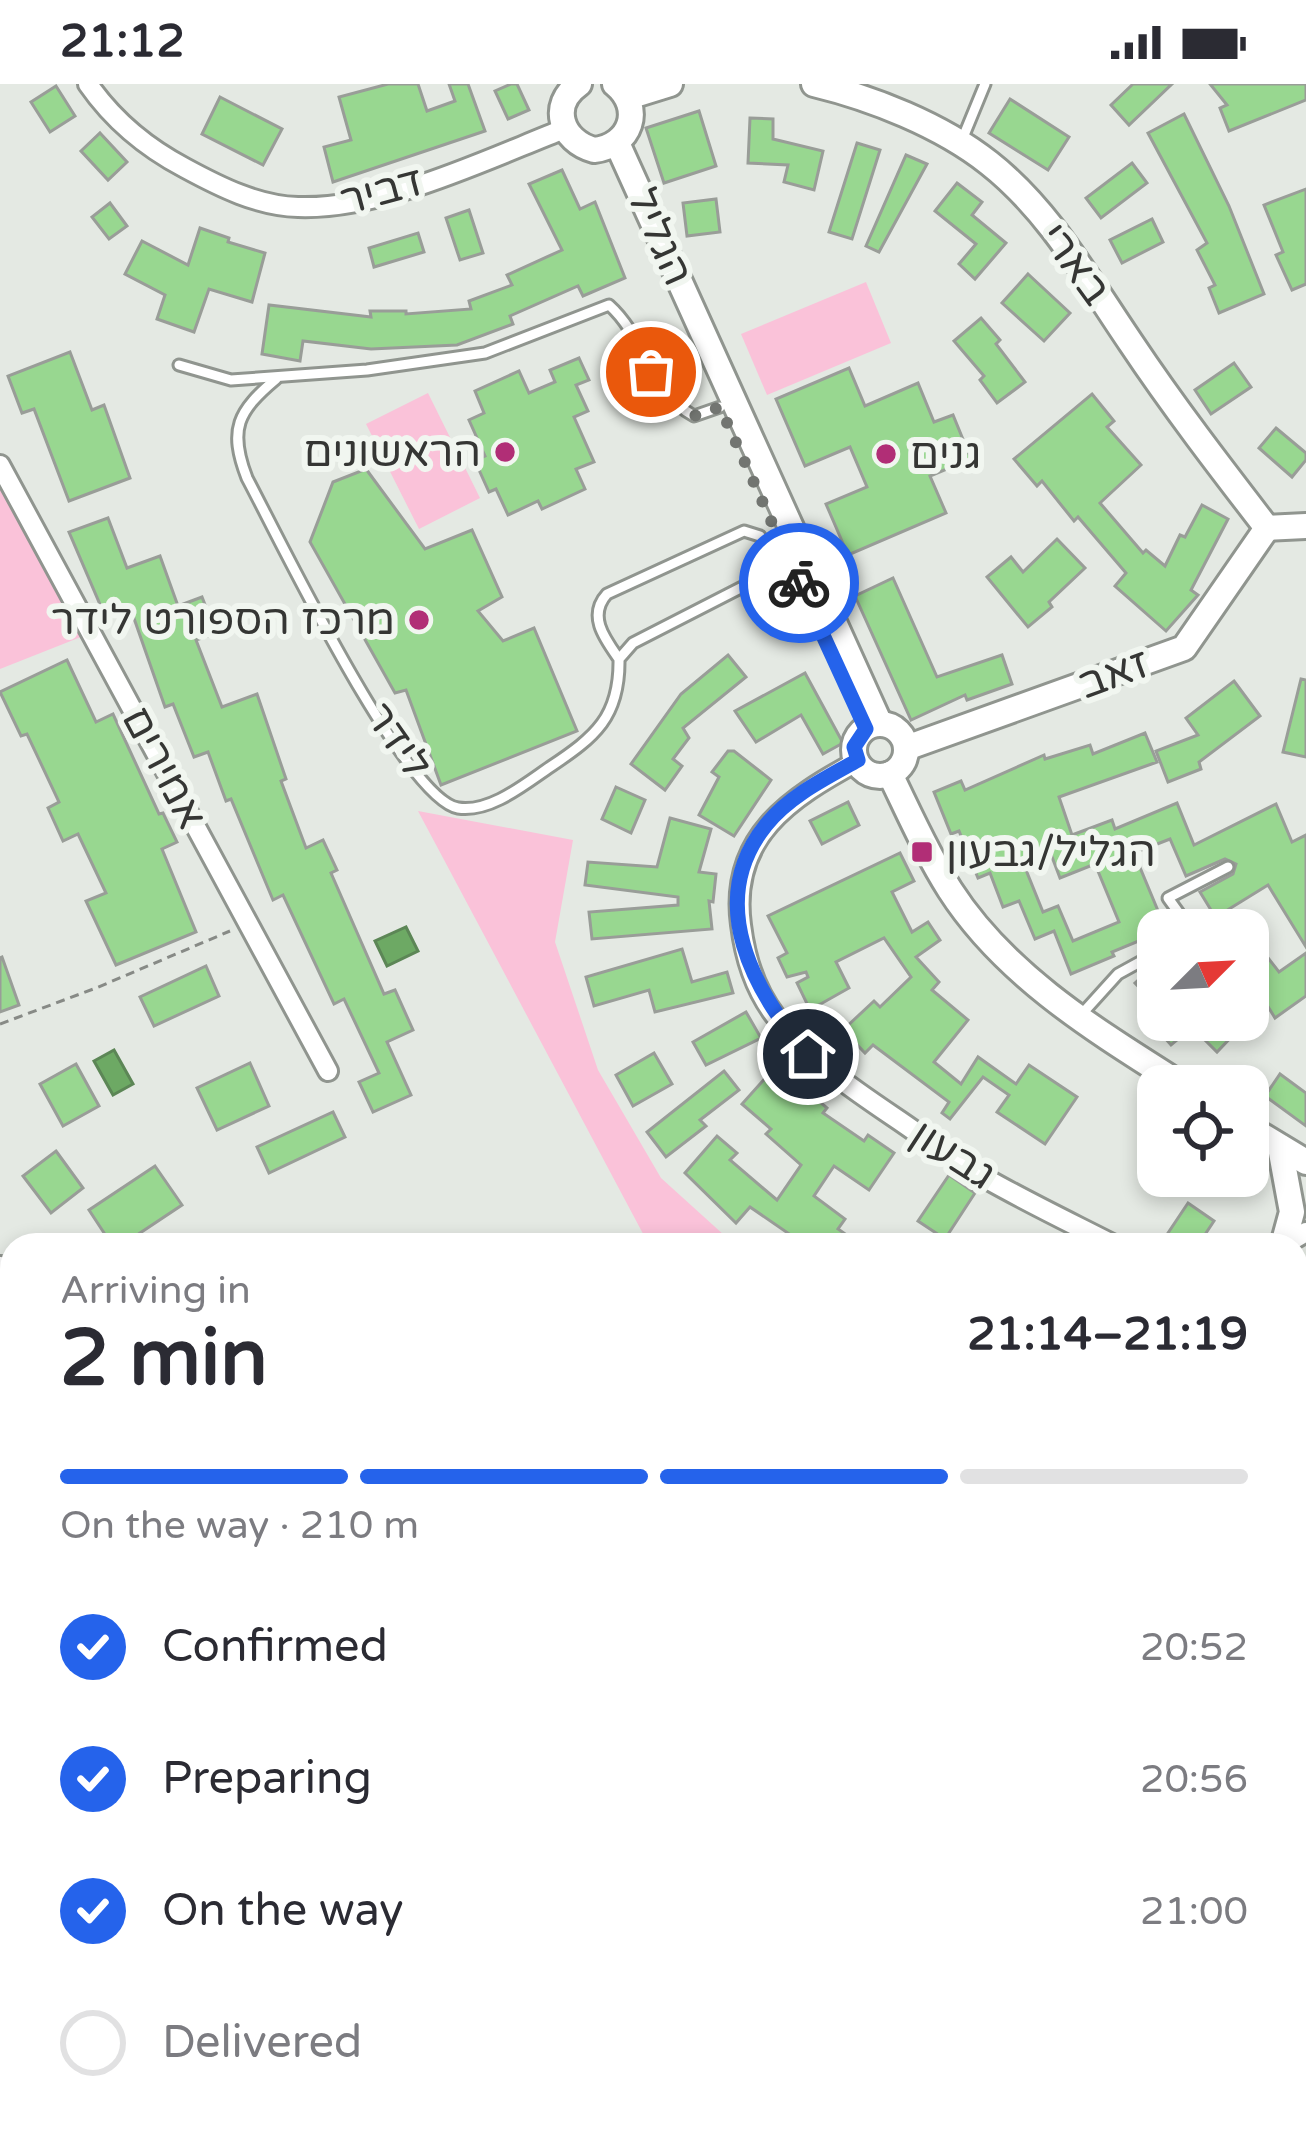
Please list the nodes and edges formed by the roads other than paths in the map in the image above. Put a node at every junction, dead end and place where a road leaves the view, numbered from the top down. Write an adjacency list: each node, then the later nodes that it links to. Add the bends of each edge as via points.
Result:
1 (88, 84): 7 (street, דביר, via 152,151 247,198 294,208 343,206)
2 (670, 84): 6 (street)
3 (814, 84): 8 (street, בארי)
4 (985, 84): 8 (lane)
5 (573, 85): 7 (street, via 561,110)
6 (621, 91): 9 (street, via 632,118)
7 (564, 130): 9 (street, via 582,147)
8 (960, 145): 15 (street, בארי, via 1045,219)
9 (610, 146): 12 (street, הגליל); 17 (street, הגליל)
10 (179, 365): 11 (lane, via 231,380)
11 (276, 379): 12 (lane, via 485,353 609,305 628,323 672,404 694,416); 16 (lane, לידר, via 248,403 239,424 236,448 247,478 359,687 436,795 455,808 478,806 563,758 602,727 620,692)
12 (720, 407): 17 (street, הגליל)
13 (0, 465): 26 (street, אמירים)
14 (1306, 526): 15 (street)
15 (1267, 528): 18 (street, זאב, via 1184,648)
16 (619, 659): 16 (lane, via 663,624 756,580 771,560 760,536 744,531 607,594 599,624)
17 (873, 726): 18 (street, via 898,732); 19 (street, via 854,747)
18 (906, 748): 20 (street)
19 (858, 760): 20 (street, via 868,773); 30 (street, גבעון, via 796,797 765,826 745,863 737,897 753,980 808,1054 847,1085 983,1177)
20 (890, 774): 24 (street, via 951,892 1010,963)
21 (1228, 867): 22 (lane, via 1168,898)
22 (1176, 909)
23 (1137, 964): 24 (lane)
24 (1078, 1018): 25 (street)
25 (1151, 1065)
26 (328, 1071)
27 (1269, 1140): 28 (street)
28 (1280, 1147): 29 (street); 31 (street, via 1292,1213)
29 (1306, 1162)
30 (1091, 1233)
31 (1287, 1233)

